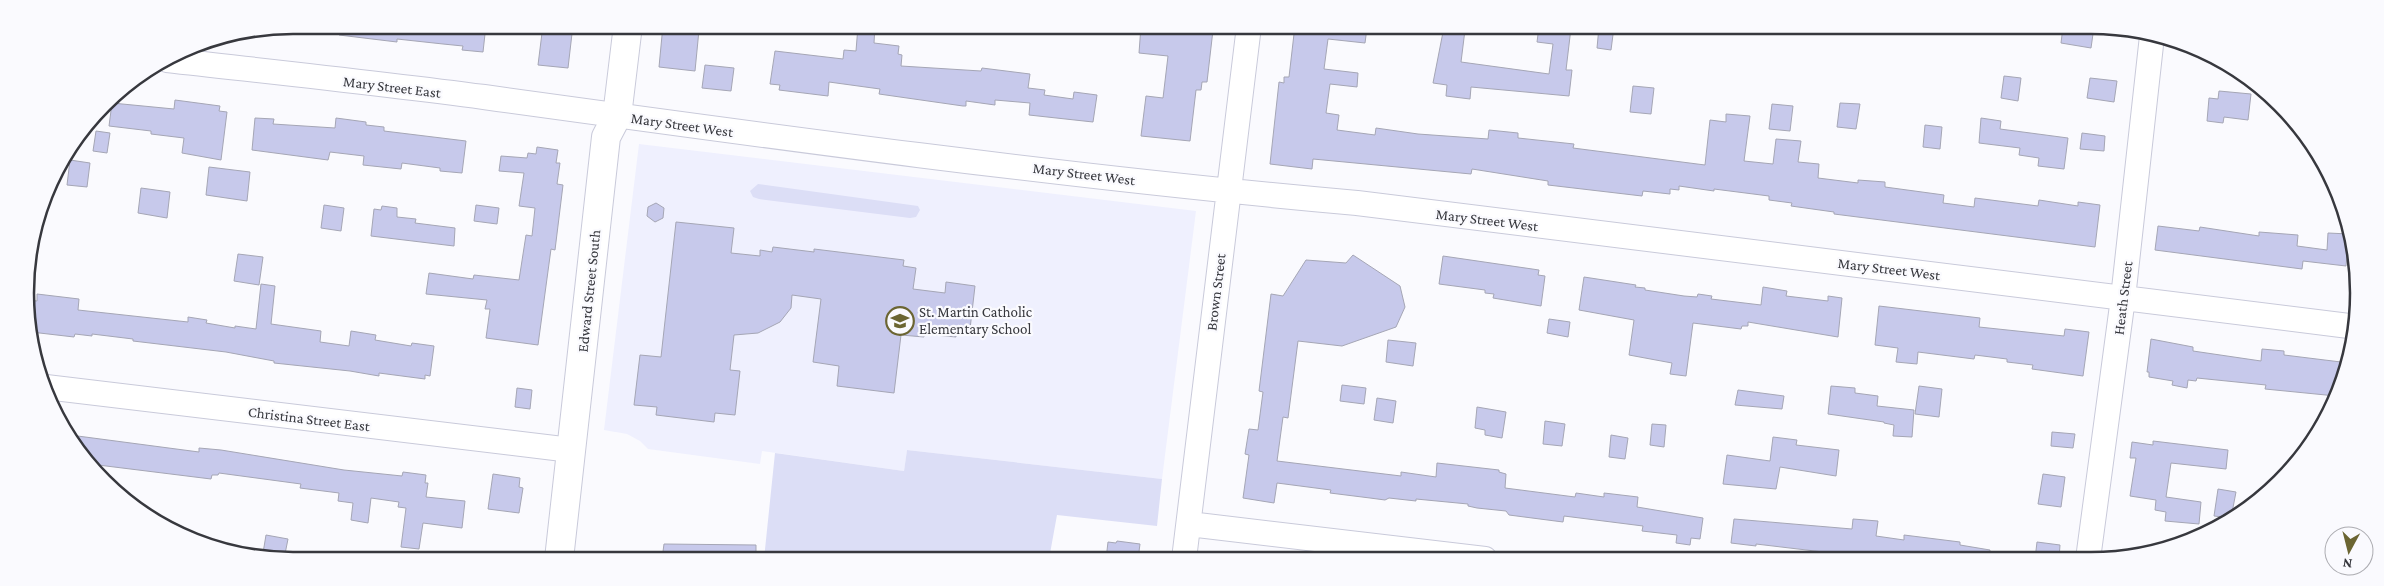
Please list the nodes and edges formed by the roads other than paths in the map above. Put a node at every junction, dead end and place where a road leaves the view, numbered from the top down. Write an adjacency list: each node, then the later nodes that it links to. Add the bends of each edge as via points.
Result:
1 (627, 34): 5 (main road, Edward Street South)
2 (1248, 34): 6 (street, Brown Street)
3 (2151, 41): 7 (street, Heath Street)
4 (176, 61): 5 (street, Mary Street East)
5 (617, 116): 6 (street, Mary Street West); 10 (main road, Edward Street South, via 606,137)
6 (1228, 191): 7 (street, Mary Street West, via 1357,203); 11 (street, Brown Street)
7 (2123, 298): 8 (street, Mary Street West); 15 (street, Heath Street)
8 (2348, 326)
9 (52, 388): 10 (street, Christina Street East)
10 (571, 450): 12 (main road, Edward Street South)
11 (1189, 524): 13 (street, Brown Street); 14 (street)
12 (560, 552)
13 (1185, 552)
14 (1425, 552)
15 (2089, 552)

